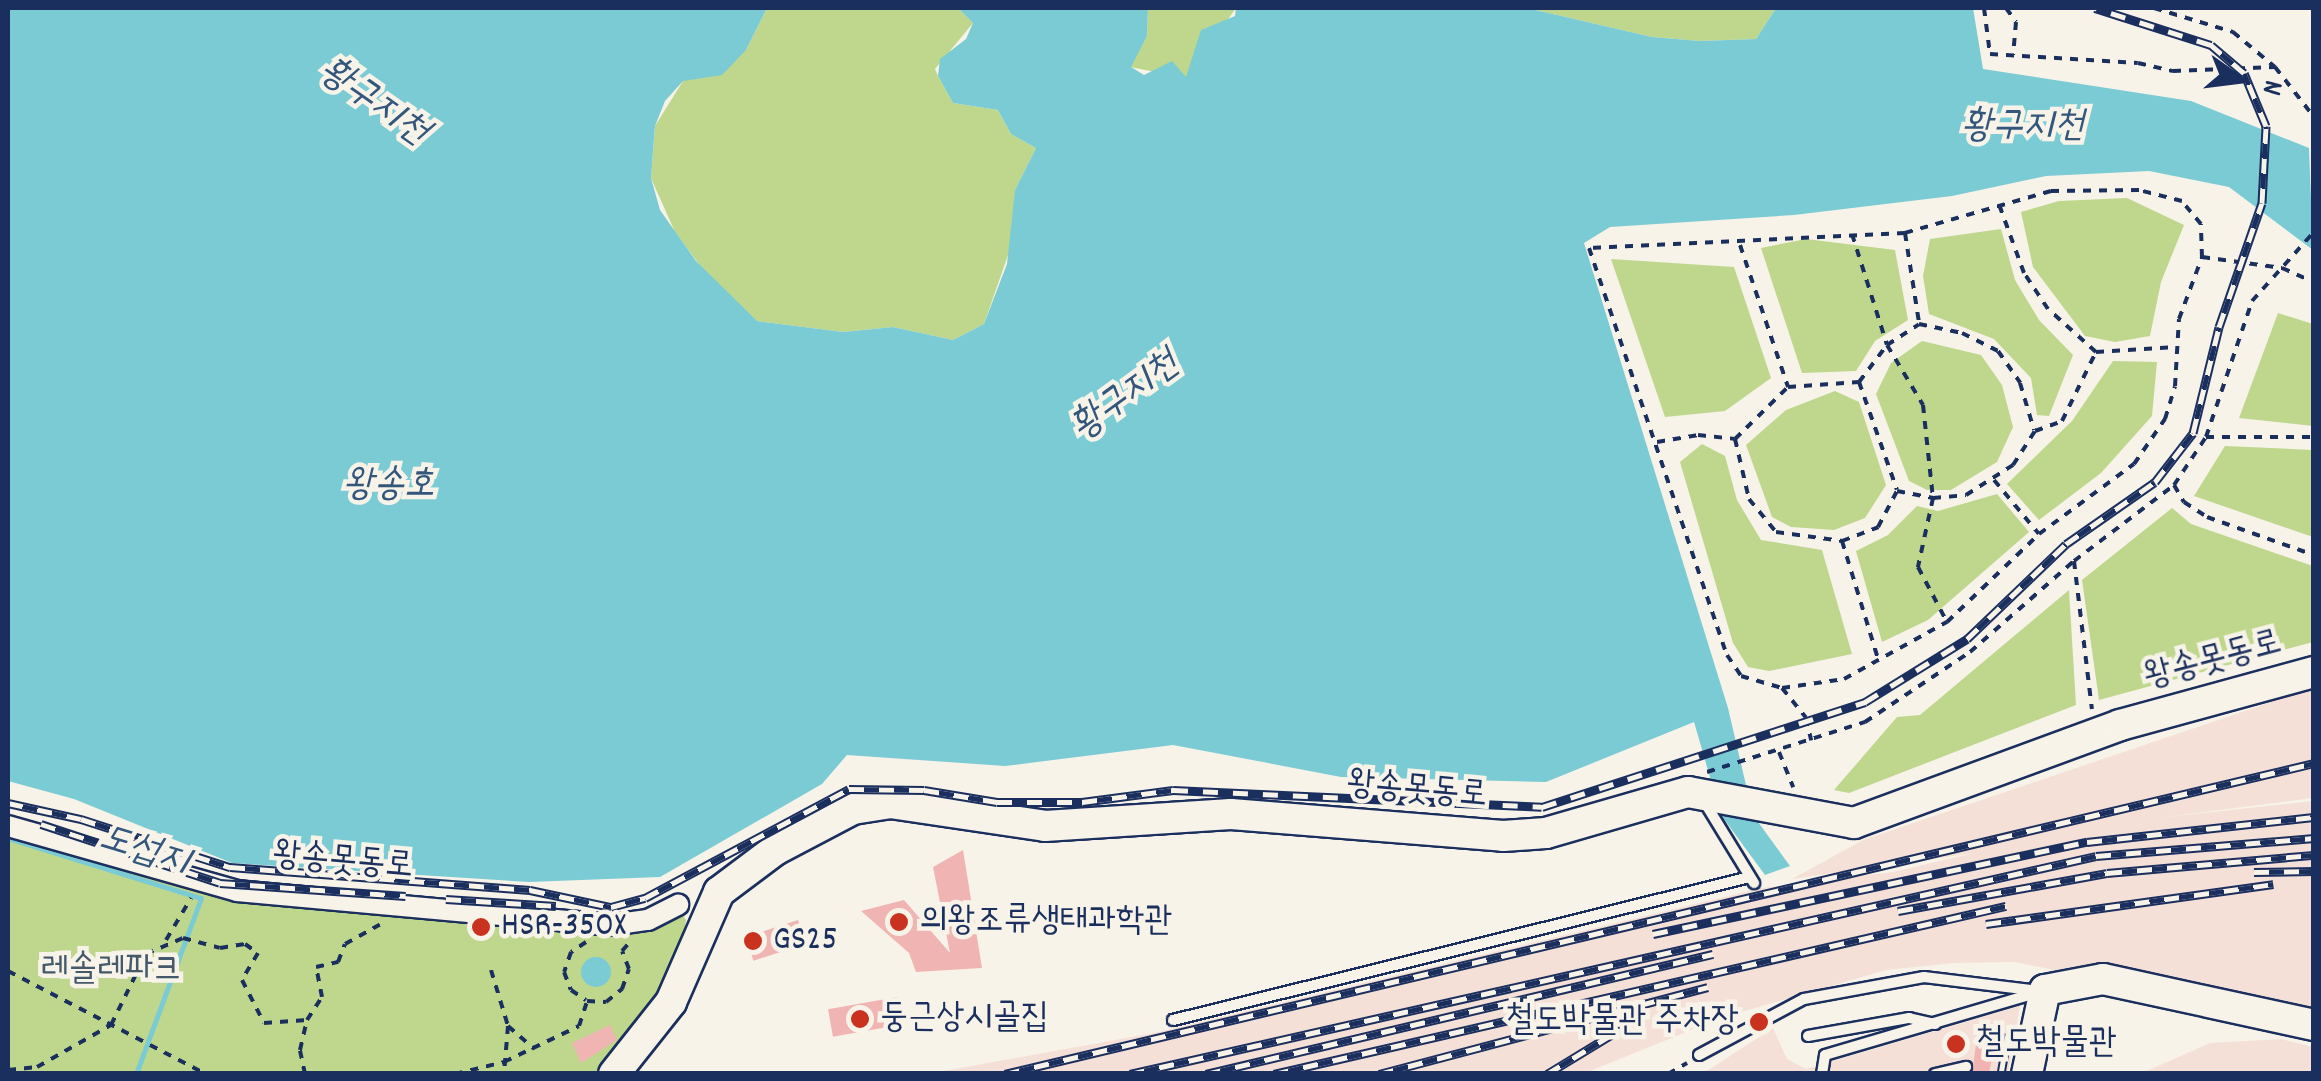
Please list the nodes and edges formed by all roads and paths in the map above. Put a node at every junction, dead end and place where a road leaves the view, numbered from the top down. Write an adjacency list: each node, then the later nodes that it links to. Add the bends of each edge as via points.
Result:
1 (1984, 8): 4 (path, via 1990,54)
2 (2006, 8): 4 (path, via 2016,22)
3 (2154, 8): 5 (path, via 2233,32)
4 (2014, 56): 5 (path, via 2138,62 2173,72)
5 (2275, 68): 6 (path)
6 (2314, 117)
7 (2000, 205): 9 (path); 12 (path, via 2050,192 2139,190 2182,201 2200,224); 18 (path, via 2024,273 2048,308)
8 (2314, 232): 13 (path)
9 (1905, 233): 10 (path); 15 (path)
10 (1852, 234): 11 (path); 16 (path, bridge)
11 (1740, 246): 20 (path); 25 (path, via 1678,240 1588,248)
12 (2202, 258): 13 (path); 17 (path, via 2179,320)
13 (2282, 268): 14 (path); 22 (path, via 2252,301)
14 (2314, 282)
15 (1919, 324): 16 (path); 21 (path, via 1962,333 1998,351 2020,383)
16 (1887, 345): 19 (path); 29 (path, bridge, via 1922,406)
17 (2178, 347): 18 (path); 30 (path, via 2164,419 2134,464)
18 (2096, 352): 21 (path, via 2062,421)
19 (1858, 382): 20 (path); 28 (path)
20 (1788, 387): 24 (path)
21 (2035, 432): 26 (path)
22 (2206, 436): 23 (path); 27 (path)
23 (2314, 437)
24 (1735, 439): 25 (path, via 1698,435); 31 (path, via 1748,499 1776,532)
25 (1656, 442): 37 (path, via 1727,655 1742,676)
26 (1994, 480): 29 (path, via 1966,495); 30 (path)
27 (2174, 485): 32 (path, via 2184,502 2207,517); 33 (path)
28 (1898, 490): 29 (path); 31 (path, via 1878,527)
29 (1933, 498): 34 (path, bridge, via 1918,567)
30 (2039, 534): 34 (path)
31 (1842, 540): 35 (path)
32 (2314, 555)
33 (2074, 561): 38 (path); 39 (path, via 1970,652 1865,722)
34 (1946, 622): 35 (path)
35 (1878, 659): 37 (path, via 1844,680)
36 (2314, 672): 40 (street, 왕송못동로, via 2120,725 1878,817 1830,823)
37 (1782, 688): 39 (path, via 1806,718)
38 (2092, 709)
39 (1811, 740): 40 (path)
40 (1703, 788): 55 (lane, via 1750,881); 70 (street, 왕송못동로, via 1546,834 1502,836 1232,814 1045,826 890,803 853,809 776,850 720,892 671,1002)
41 (8, 826): 44 (street, 왕송못동로, via 237,891 612,925)
42 (191, 898): 48 (path, via 177,931)
43 (678, 906): 44 (street, 왕송못동로)
44 (648, 920): 49 (path)
45 (376, 926): 54 (path, via 345,944 338,962 316,967 322,997)
46 (588, 941): 53 (path, via 571,952 564,972 571,990)
47 (606, 941): 49 (path)
48 (162, 944): 54 (path, via 183,938 220,948 245,944 258,952 242,980 264,1023); 56 (path, via 146,954)
49 (622, 951): 53 (path, via 629,968 622,989 606,1002)
50 (491, 970): 59 (path)
51 (8, 971): 56 (path)
52 (2044, 990): 57 (lane); 58 (street, via 2103,979); 62 (lane, via 1924,977 1838,993 1804,1000); 76 (street)
53 (587, 1001): 61 (path, via 578,1026)
54 (306, 1020): 67 (path, via 300,1050)
55 (1172, 1020)
56 (111, 1025): 65 (path, via 50,1061); 66 (path)
57 (1940, 1025): 60 (lane, via 1909,1018); 74 (lane, via 1825,1055)
58 (2314, 1025)
59 (508, 1026): 61 (path); 63 (path)
60 (1808, 1036)
61 (534, 1049): 63 (path)
62 (1699, 1055): 71 (path)
63 (504, 1062): 68 (path); 69 (path)
64 (1966, 1067): 75 (lane)
65 (8, 1070)
66 (206, 1074)
67 (305, 1074)
68 (456, 1074)
69 (504, 1074)
70 (614, 1074)
71 (1668, 1074)
72 (1752, 1074): 73 (path)
73 (1762, 1074)
74 (1822, 1074)
75 (1935, 1074)
76 (2027, 1074)

